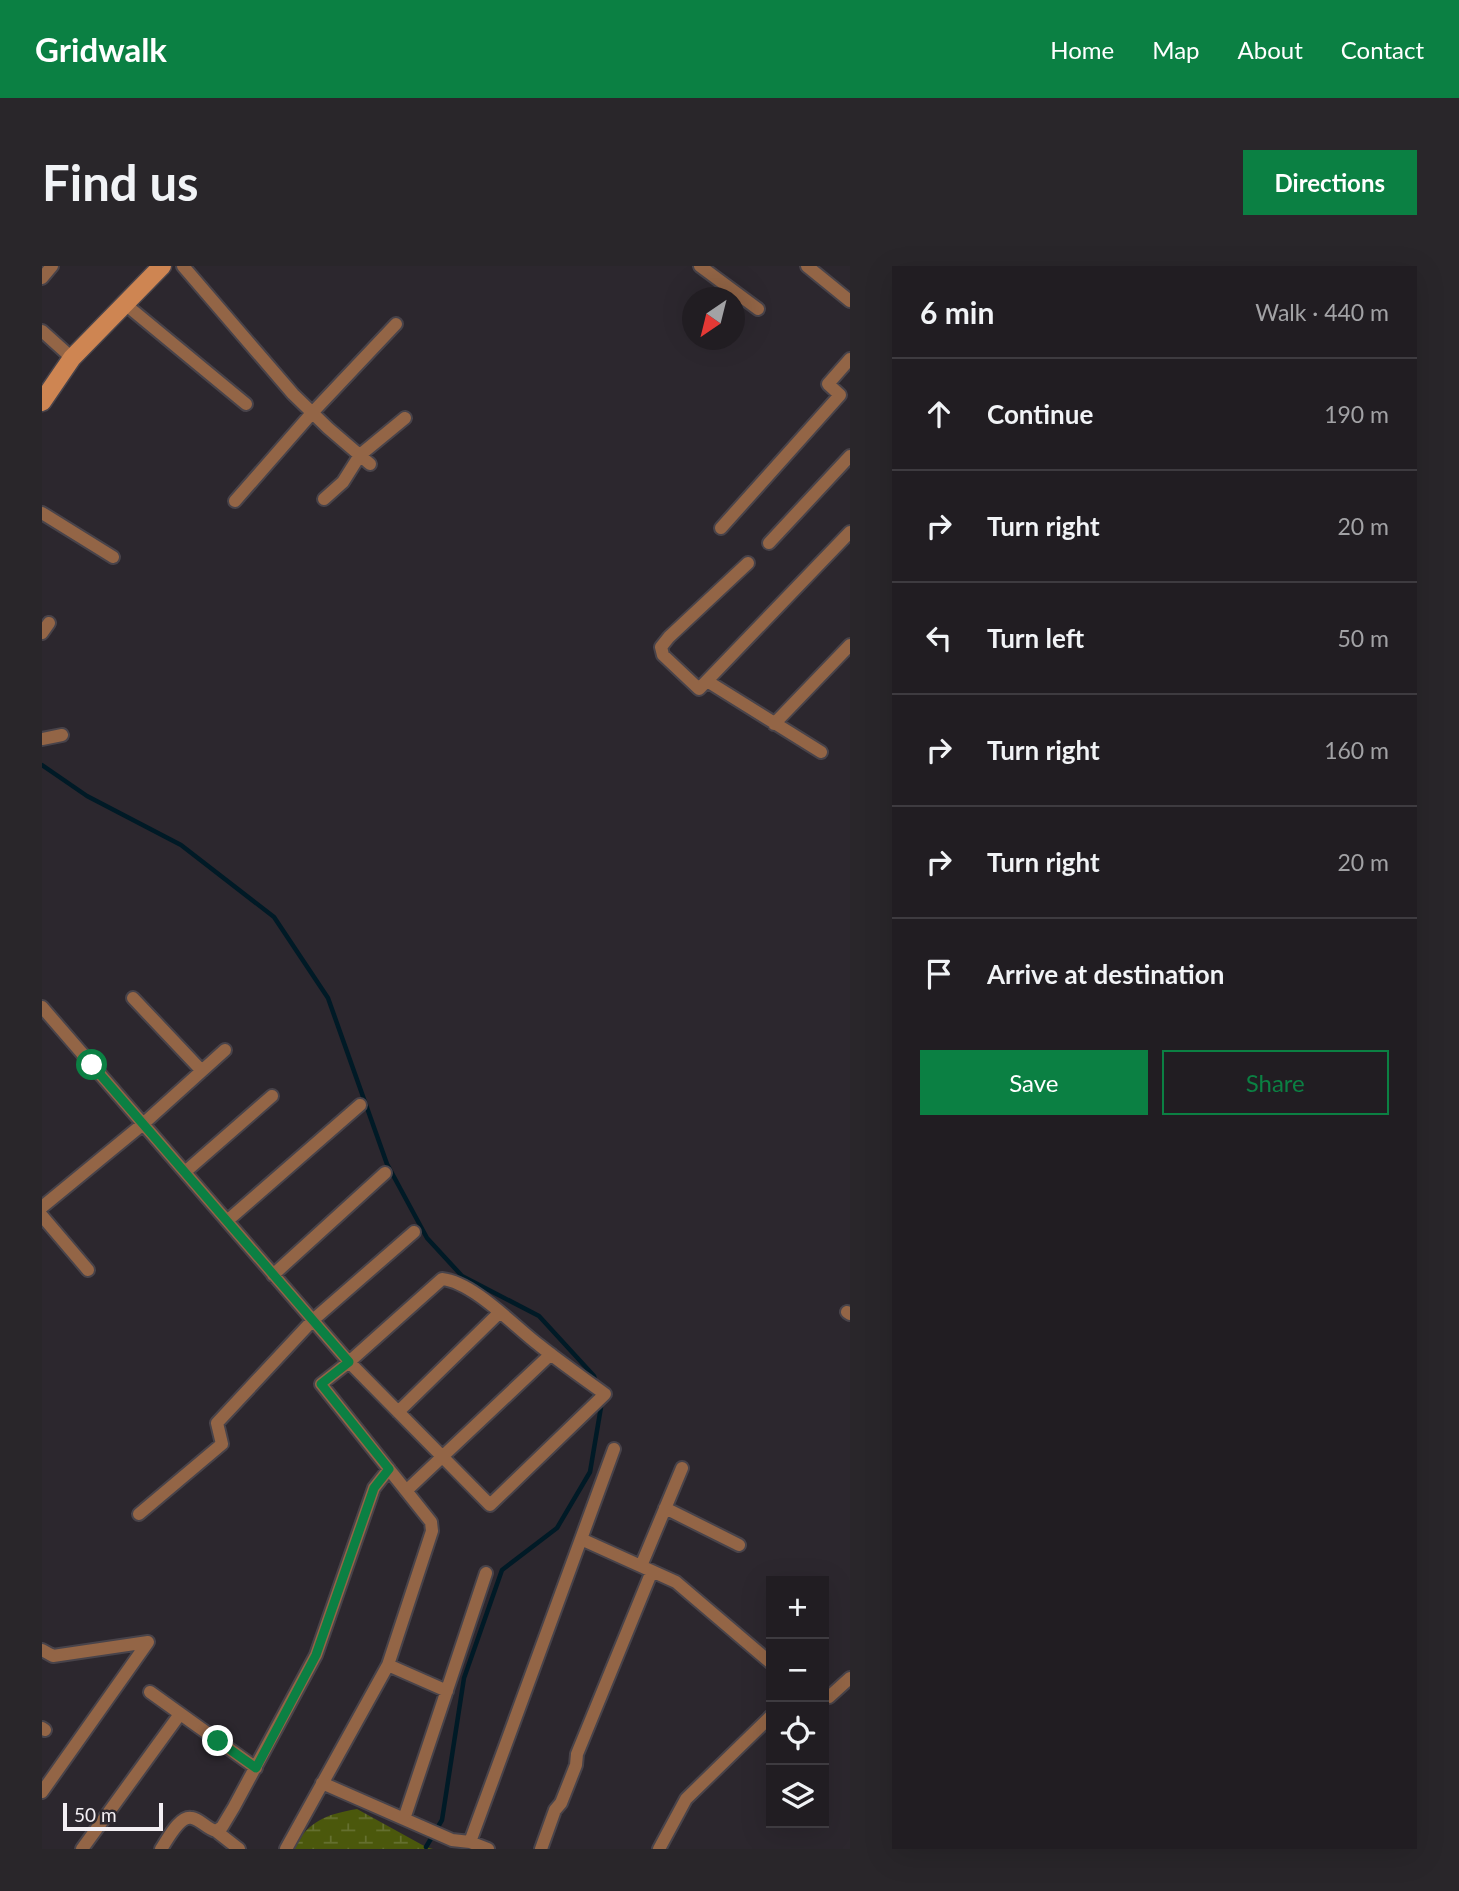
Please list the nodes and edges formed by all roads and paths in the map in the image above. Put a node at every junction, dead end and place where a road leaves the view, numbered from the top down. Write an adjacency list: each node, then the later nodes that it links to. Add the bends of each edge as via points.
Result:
1 (52, 266): 6 (street)
2 (162, 266): 8 (street)
3 (183, 266): 16 (street)
4 (699, 266): 9 (street)
5 (807, 266): 7 (street)
6 (42, 278)
7 (850, 301)
8 (125, 304): 12 (street); 15 (street)
9 (758, 309)
10 (396, 324): 16 (street)
11 (42, 331): 12 (street)
12 (72, 358): 14 (street)
13 (850, 359): 23 (street, via 828,384 840,395)
14 (42, 402)
15 (246, 404)
16 (312, 413): 19 (street); 21 (street)
17 (405, 418): 19 (street)
18 (850, 456): 25 (street)
19 (365, 459): 20 (street)
20 (324, 499)
21 (235, 501)
22 (42, 513): 26 (street)
23 (721, 528)
24 (850, 532): 29 (street)
25 (769, 543)
26 (113, 558)
27 (748, 563): 29 (street, via 661,646 663,655 699,689)
28 (850, 645): 30 (street)
29 (707, 681): 30 (street)
30 (774, 724): 33 (street)
31 (62, 735): 32 (street)
32 (42, 739)
33 (821, 752)
34 (133, 998): 37 (street)
35 (42, 1007): 40 (street)
36 (225, 1050): 37 (street)
37 (202, 1071): 40 (street)
38 (272, 1096): 41 (street)
39 (360, 1105): 45 (street)
40 (143, 1124): 41 (street); 43 (street)
41 (185, 1172): 45 (street)
42 (385, 1173): 48 (street)
43 (42, 1207)
44 (42, 1216): 47 (street)
45 (227, 1221): 48 (street)
46 (414, 1232): 50 (street)
47 (89, 1270)
48 (273, 1275): 50 (street)
49 (500, 1312): 51 (street); 52 (street, via 453,1280 442,1279); 53 (street)
50 (313, 1321): 52 (street); 60 (street, via 216,1423 222,1444)
51 (551, 1354): 55 (street); 55 (street, via 605,1394 490,1505)
52 (349, 1362): 53 (street); 57 (street, via 321,1384)
53 (398, 1412): 55 (street)
54 (614, 1449): 61 (street)
55 (442, 1457): 58 (street)
56 (682, 1468): 59 (street)
57 (389, 1469): 58 (street); 74 (street, via 374,1488 316,1655)
58 (406, 1491): 67 (street, via 431,1522 432,1531)
59 (665, 1508): 62 (street); 63 (street)
60 (139, 1514)
61 (581, 1539): 63 (street); 79 (street)
62 (739, 1545)
63 (646, 1568): 66 (street, via 676,1581); 85 (street)
64 (486, 1573): 69 (street)
65 (42, 1650): 76 (street, via 53,1656 148,1642)
66 (766, 1659)
67 (388, 1665): 69 (street); 75 (street)
68 (850, 1678): 71 (street)
69 (447, 1691): 77 (street)
70 (150, 1692): 72 (street)
71 (829, 1697)
72 (180, 1714): 74 (street); 80 (street)
73 (766, 1721): 86 (street, via 686,1799)
74 (256, 1768): 78 (street)
75 (322, 1783): 77 (street); 83 (street)
76 (42, 1792)
77 (404, 1819): 79 (street, via 453,1840)
78 (216, 1831): 81 (street, via 187,1818); 82 (street)
79 (470, 1842): 84 (street)
80 (82, 1849)
81 (161, 1849)
82 (239, 1849)
83 (286, 1849)
84 (488, 1849)
85 (541, 1849)
86 (659, 1849)

